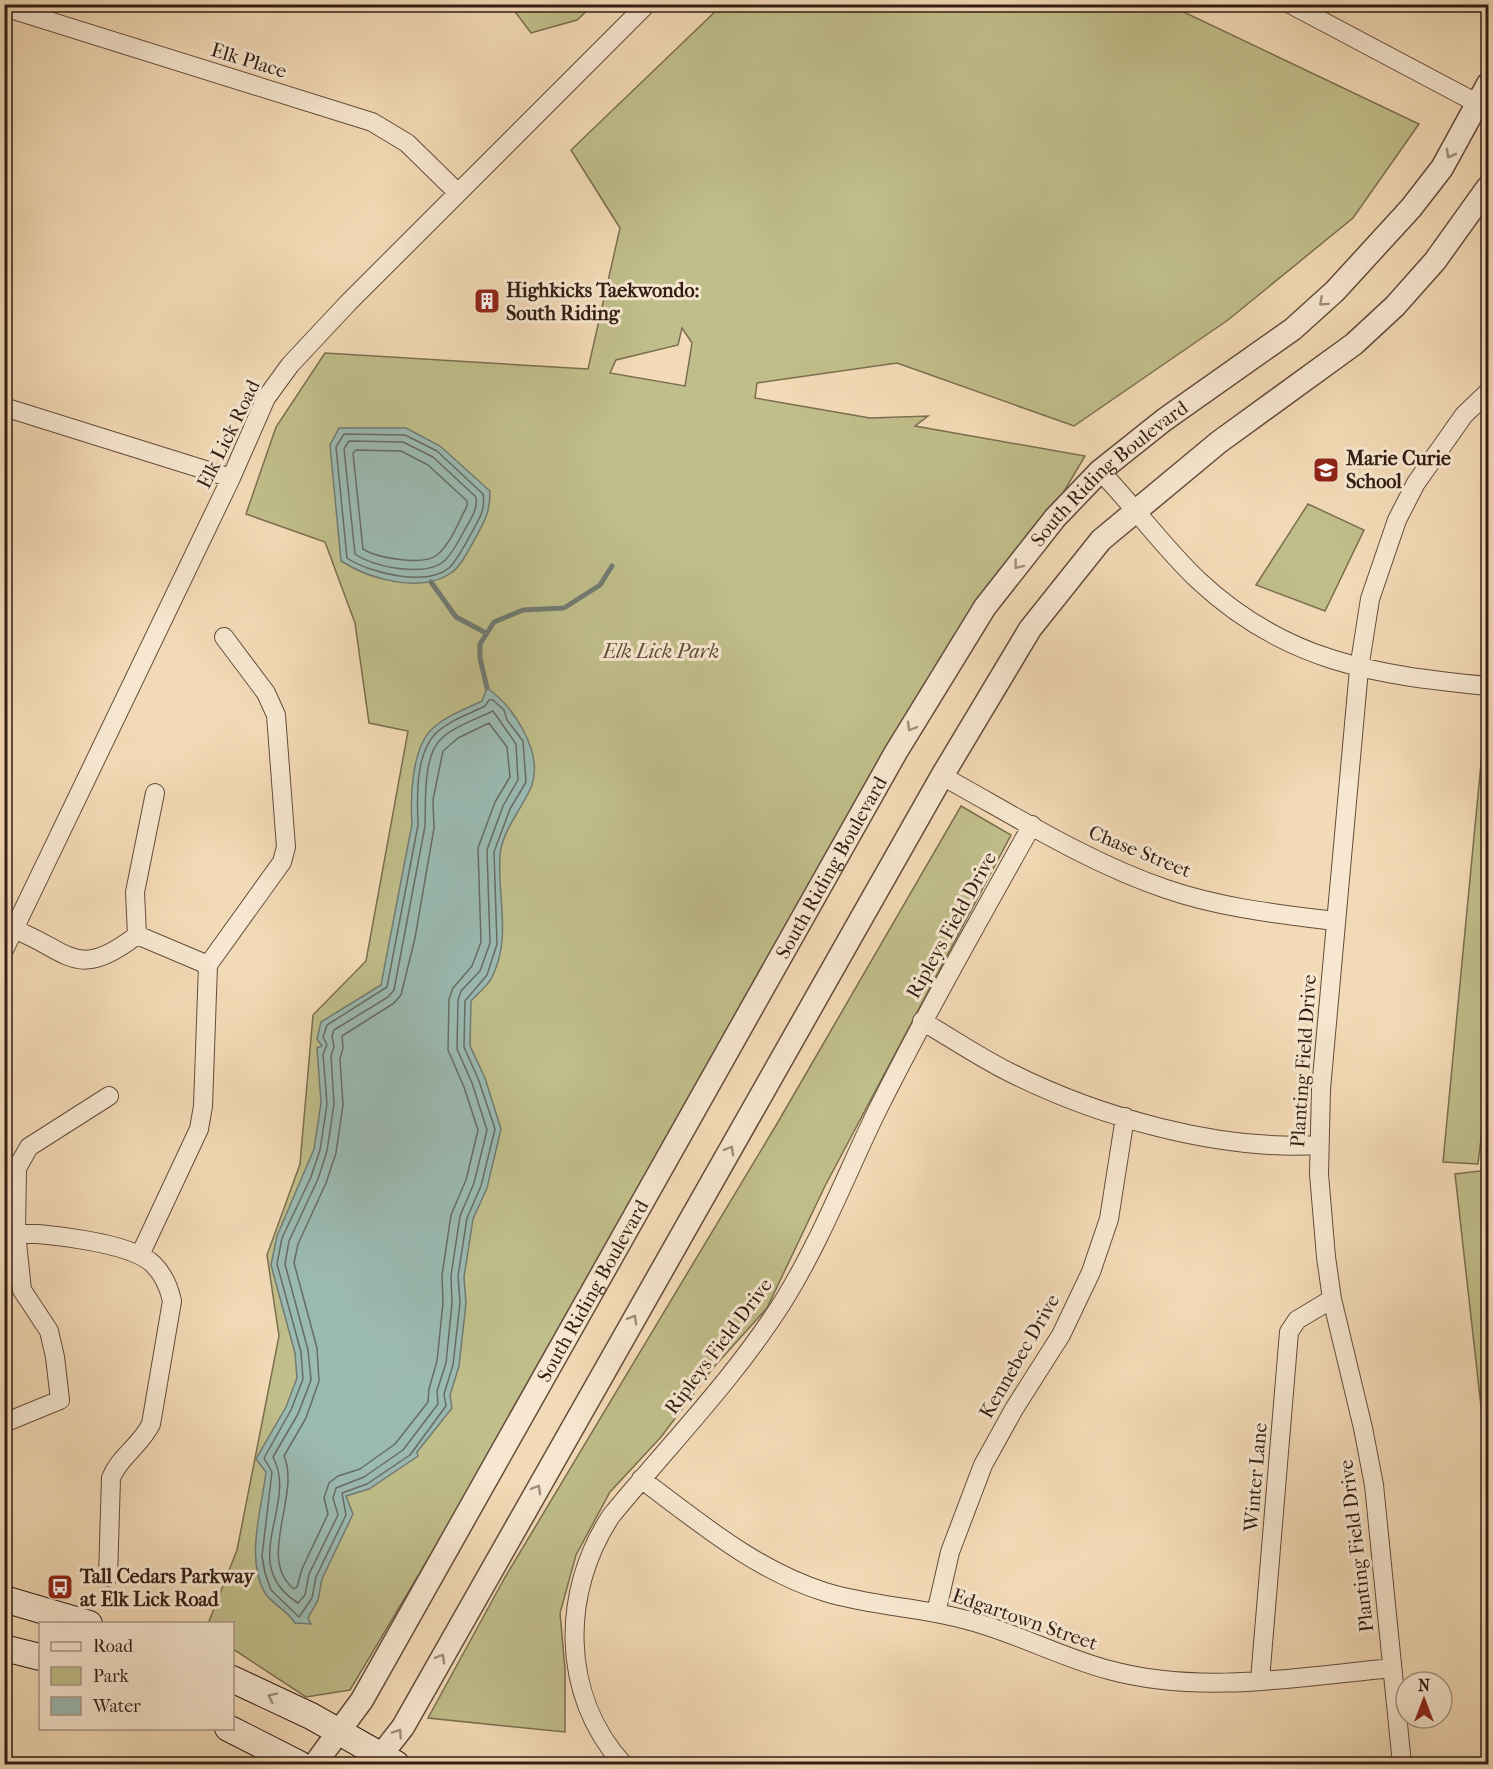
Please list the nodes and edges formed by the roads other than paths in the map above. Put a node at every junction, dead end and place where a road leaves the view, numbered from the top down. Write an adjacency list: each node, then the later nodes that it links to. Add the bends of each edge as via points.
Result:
1 (647, 4): 6 (street, Elk Lick Road)
2 (1290, 4): 4 (street)
3 (4, 7): 6 (street, Elk Place, via 372,122 407,143)
4 (1485, 99): 9 (street, South Riding Boulevard, one-way to 9, via 1442,168 1411,208 1335,291 1293,329 1164,420)
5 (1488, 188): 11 (street, South Riding Boulevard, via 1435,261 1354,344 1219,442)
6 (458, 193): 10 (street, Elk Lick Road, via 290,365 266,398)
7 (1488, 392): 13 (street, Planting Field Drive, via 1439,448 1397,520 1370,599)
8 (4, 407): 10 (street)
9 (1100, 471): 11 (street); 42 (street, South Riding Boulevard, one-way to 42, via 1055,518 985,607 937,681 362,1700)
10 (231, 478): 19 (street, Elk Lick Road)
11 (1137, 510): 13 (street, via 1197,579 1237,612 1297,647); 15 (street, South Riding Boulevard, via 1101,540 1030,629)
12 (224, 637): 22 (street, via 266,693 276,715 286,847 282,862)
13 (1359, 669): 14 (street); 18 (street, Planting Field Drive)
14 (1488, 687)
15 (942, 776): 17 (street, Chase Street); 43 (street, South Riding Boulevard, one-way to 15)
16 (155, 793): 20 (street, via 135,892)
17 (1032, 825): 18 (street, Chase Street, via 1090,857 1167,889 1248,910); 23 (street, Ripleys Field Drive)
18 (1335, 921): 26 (street, Planting Field Drive)
19 (9, 927): 20 (street, via 63,954 85,960 113,954); 21 (street, Elk Lick Road)
20 (137, 935): 22 (street)
21 (4, 950)
22 (208, 965): 28 (street, via 199,1129)
23 (922, 1021): 25 (street, via 1008,1072 1059,1095); 31 (street, Ripleys Field Drive, via 823,1229 782,1302 736,1367)
24 (109, 1096): 27 (street, via 29,1147 22,1156 17,1168)
25 (1125, 1117): 26 (street, via 1231,1140); 34 (street, Kennebec Drive, via 1109,1219 1091,1272 1062,1335 983,1465 950,1552)
26 (1318, 1145): 29 (street, Planting Field Drive, via 1321,1216)
27 (10, 1232): 28 (street, via 71,1239); 30 (street, via 22,1290 49,1331 60,1400)
28 (140, 1255): 32 (street, via 163,1275 172,1301 151,1424 145,1437 115,1467 111,1478)
29 (1332, 1299): 38 (street, Planting Field Drive, via 1374,1485); 40 (street, Winter Lane, via 1297,1320 1290,1332)
30 (4, 1423)
31 (641, 1479): 34 (street, Edgartown Street, via 737,1550 786,1577 851,1599); 46 (street, Ripleys Field Drive, via 591,1549 579,1586 574,1628 577,1670 588,1707)
32 (108, 1577)
33 (4, 1599): 35 (main road)
34 (936, 1613): 40 (street, Edgartown Street, via 990,1626 1081,1662 1135,1676 1190,1683)
35 (85, 1622)
36 (4, 1648): 37 (main road)
37 (39, 1657)
38 (1392, 1668): 40 (street, Edgartown Street); 47 (street, Planting Field Drive)
39 (234, 1680): 42 (main road, one-way to 39)
40 (1260, 1680)
41 (232, 1730): 44 (main road)
42 (340, 1732): 43 (main road); 45 (street, South Riding Boulevard)
43 (384, 1762)
44 (299, 1764)
45 (315, 1764)
46 (623, 1764)
47 (1402, 1764)

